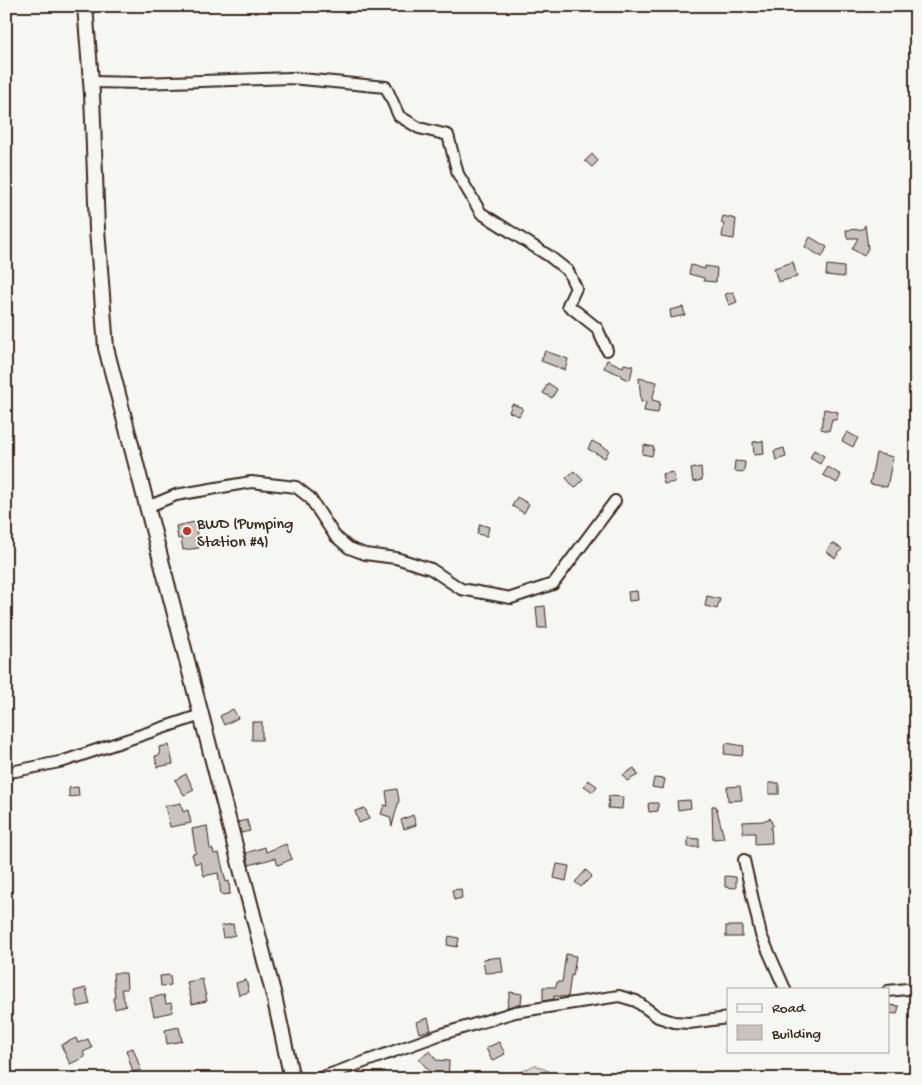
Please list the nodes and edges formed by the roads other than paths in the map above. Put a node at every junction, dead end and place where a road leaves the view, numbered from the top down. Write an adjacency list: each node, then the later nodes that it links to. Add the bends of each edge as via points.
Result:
1 (85, 6): 2 (main road)
2 (91, 82): 3 (street, via 291,78 386,88 398,116 420,128 448,135 458,174 481,213 568,271 576,288 568,305 597,328); 5 (main road, via 106,348)
3 (607, 350)
4 (615, 501): 5 (street, via 553,584 511,598 461,589 431,569 349,548 335,536 310,498 296,487 251,482 176,495)
5 (148, 507): 6 (main road)
6 (201, 716): 7 (street, via 64,761); 13 (main road, via 274,996)
7 (6, 773)
8 (744, 860): 9 (street, via 761,935)
9 (785, 988)
10 (916, 988): 11 (street)
11 (890, 991)
12 (727, 1018): 14 (street, via 674,1022 658,1017 636,1001 619,996 515,1012)
13 (292, 1079)
14 (317, 1079)

